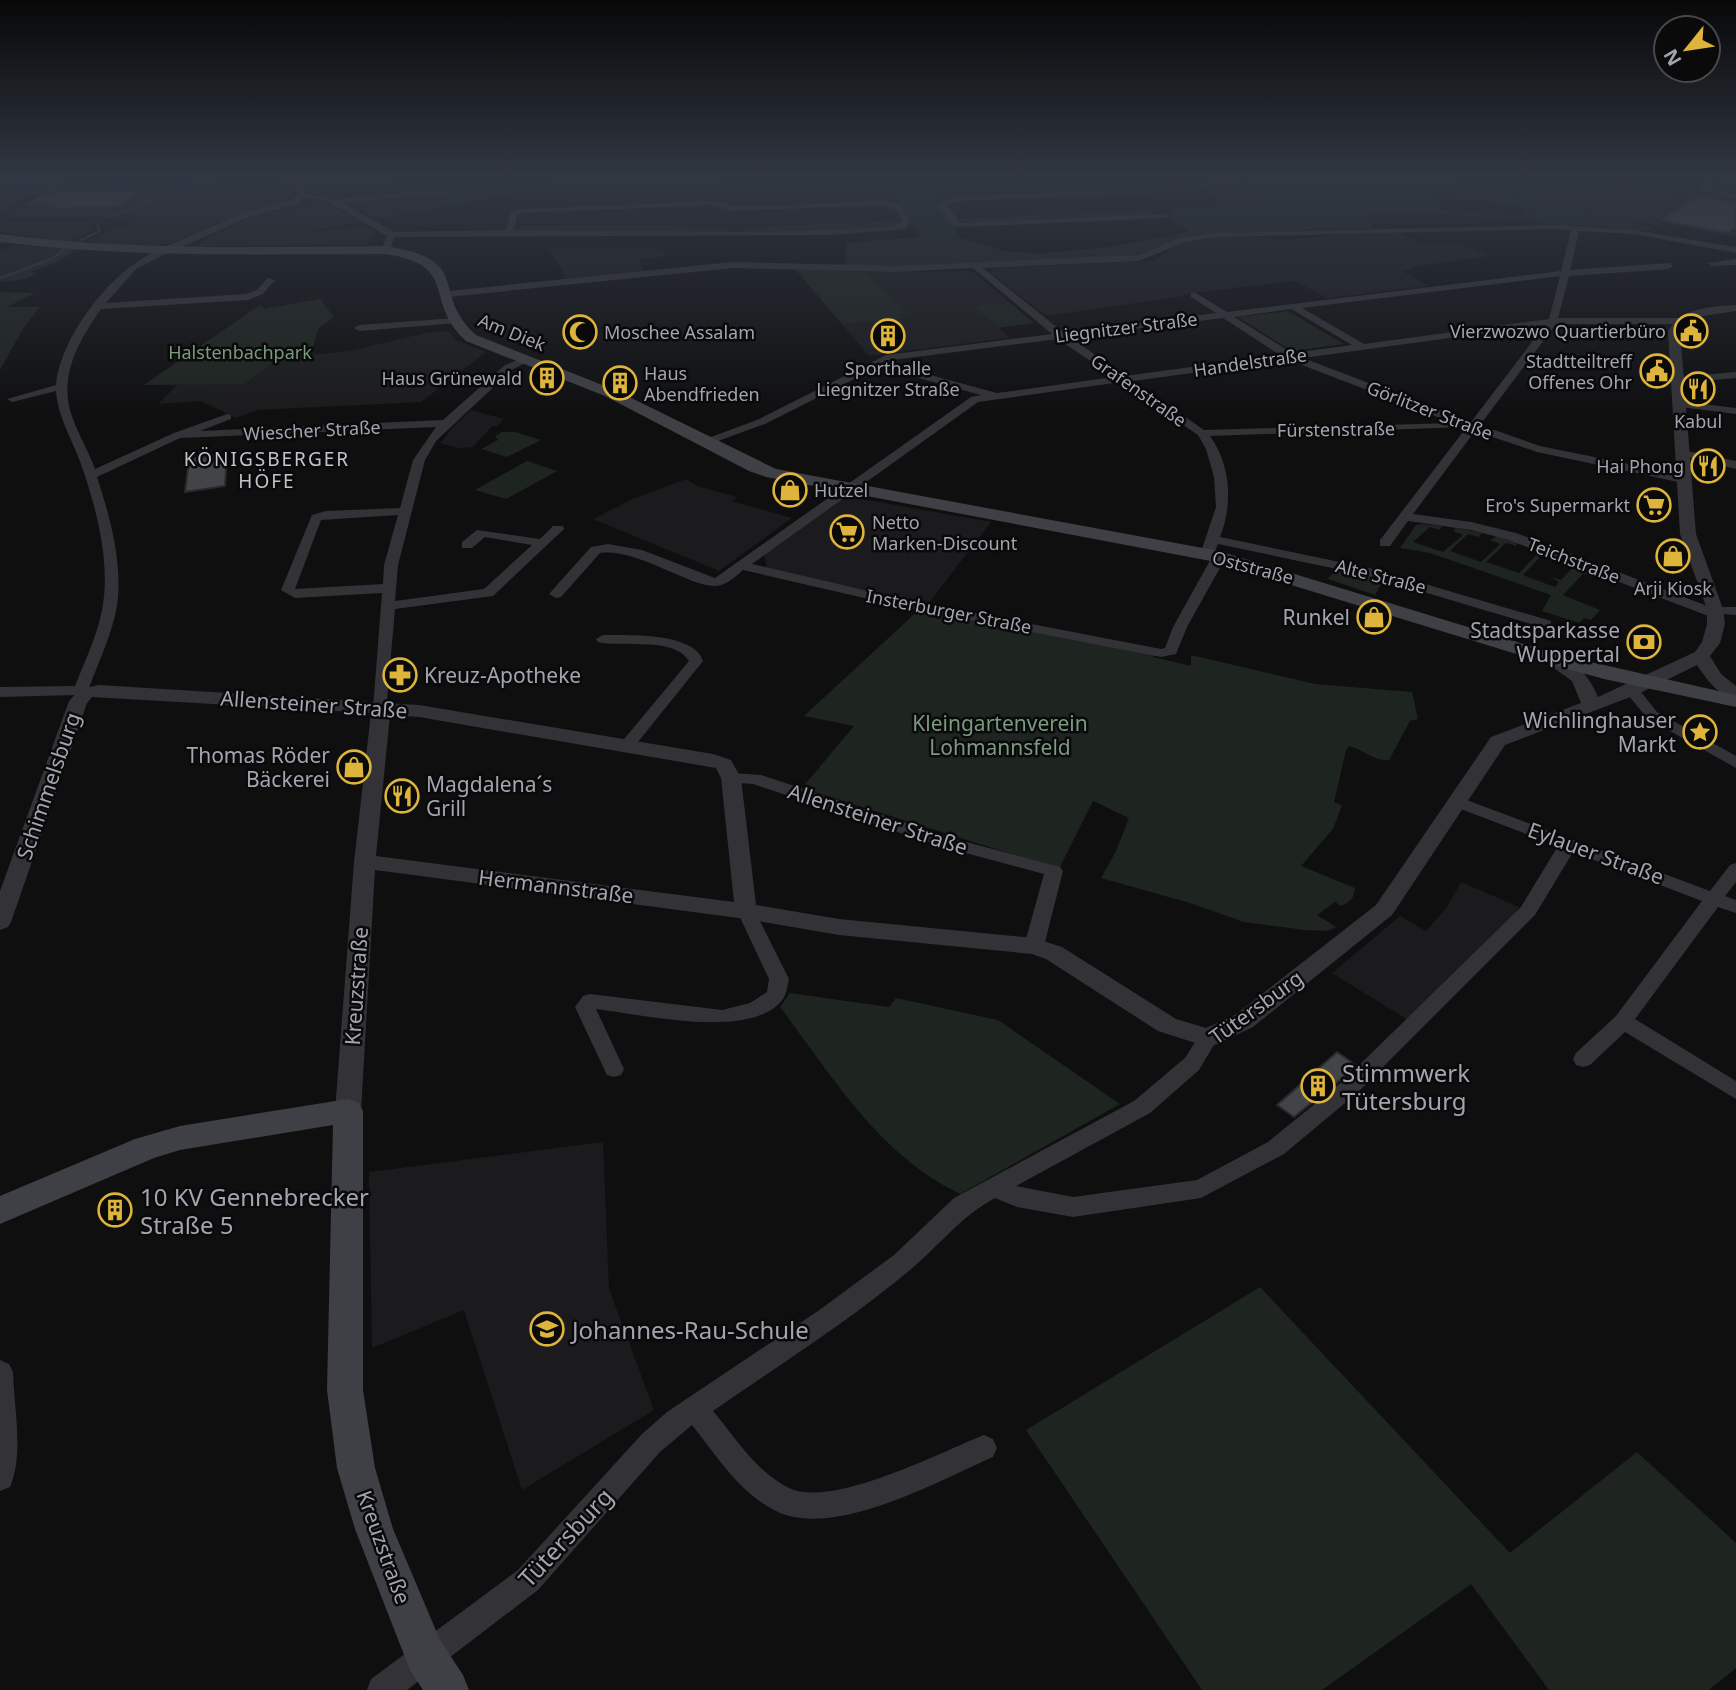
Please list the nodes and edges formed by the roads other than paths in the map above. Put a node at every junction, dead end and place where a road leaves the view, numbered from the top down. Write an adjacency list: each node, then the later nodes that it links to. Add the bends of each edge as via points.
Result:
1 (151, 256): 13 (street, via 132,265)
2 (417, 256): 11 (main road, Am Diek, via 443,278)
3 (1144, 256): 8 (street)
4 (1568, 256): 9 (street)
5 (1736, 262): 6 (street)
6 (1712, 264)
7 (1669, 266): 9 (street, Liegnitzer Straße)
8 (977, 267): 11 (street, via 732,265); 21 (street, Grafenstraße)
9 (1563, 274): 14 (street, Liegnitzer Straße); 18 (street)
10 (271, 280): 13 (street, via 248,297)
11 (448, 294): 17 (main road, Am Diek)
12 (1194, 295): 16 (street, Görlitzer Straße)
13 (98, 306): 29 (street, via 76,342)
14 (1292, 306): 16 (street, Liegnitzer Straße); 22 (street)
15 (1736, 308): 19 (street)
16 (1224, 315): 21 (street, Liegnitzer Straße); 23 (street, Görlitzer Straße)
17 (455, 321): 20 (street); 24 (main road, Am Diek, via 471,338)
18 (1553, 321): 19 (street, Handelstraße); 22 (street, Handelstraße); 36 (street)
19 (1679, 321): 28 (street, via 1674,331)
20 (359, 328)
21 (1060, 336): 25 (street, Liegnitzer Straße, via 890,357); 27 (street, Grafenstraße)
22 (1361, 346): 23 (street, Handelstraße)
23 (1289, 356): 27 (street, Handelstraße); 36 (street, Görlitzer Straße)
24 (528, 359): 35 (street, Kreuzstraße, via 509,367); 39 (main road, Am Diek, via 610,393)
25 (878, 364): 30 (street); 39 (street, Liegnitzer Straße, via 761,422)
26 (1736, 374): 28 (street)
27 (1124, 379): 30 (street, Handelstraße); 37 (street, Grafenstraße)
28 (1677, 380): 32 (street)
29 (61, 387): 31 (street); 42 (street, via 65,410)
30 (996, 396): 44 (street, Handelstraße, via 975,399)
31 (12, 399)
32 (1676, 404): 33 (street); 40 (street)
33 (1736, 411)
34 (227, 417): 38 (street)
35 (446, 423): 38 (street, Wiescher Straße); 45 (street, Kreuzstraße, via 424,449)
36 (1471, 426): 37 (street, Fürstenstraße); 43 (street, Görlitzer Straße, via 1538,449); 46 (street)
37 (1202, 433): 51 (street, Grafenstraße, via 1213,447 1222,507)
38 (178, 435): 42 (street)
39 (707, 442): 44 (main road, Am Diek, via 762,470)
40 (1682, 453): 41 (street); 43 (street)
41 (1736, 465)
42 (91, 475): 64 (street, via 112,581 109,615)
43 (1683, 479): 57 (street, via 1688,534)
44 (849, 489): 51 (main road, Oststraße); 52 (street, Handelstraße)
45 (406, 511): 53 (street, Kreuzstraße); 53 (street, via 316,518 288,590 295,594)
46 (1404, 517): 49 (street); 57 (street, Teichstraße, via 1511,536)
47 (558, 529): 48 (street)
48 (541, 543): 50 (street, via 482,533); 55 (street, via 488,593)
49 (1385, 543)
50 (467, 545)
51 (1213, 550): 58 (street, Alte Straße, via 1373,573); 60 (street, Grafenstraße, via 1171,651); 62 (main road, Oststraße)
52 (739, 565): 54 (street, Handelstraße, via 726,578 712,582 651,556 599,549); 60 (street, Insterburger Straße, via 908,604)
53 (389, 589): 55 (street, Kreuzstraße)
54 (556, 594)
55 (387, 606): 69 (street, Kreuzstraße)
56 (1736, 611): 57 (street, Teichstraße)
57 (1715, 612): 61 (street, via 1711,643)
58 (1546, 624)
59 (603, 639): 70 (street, via 635,638 679,647 696,661)
60 (1161, 653)
61 (1701, 656): 63 (street, Tütersburg); 66 (street, via 1714,677)
62 (1553, 659): 63 (main road, Oststraße); 68 (street, via 1587,685)
63 (1640, 686): 67 (main road, Oststraße); 68 (street, Tütersburg); 71 (street, via 1652,715)
64 (83, 691): 65 (street, Allensteiner Straße); 69 (street, Allensteiner Straße); 80 (street, Schimmelsburg)
65 (0, 692)
66 (1736, 695)
67 (1736, 701)
68 (1591, 706): 73 (street, Tütersburg, via 1498,741)
69 (381, 708): 70 (street, Allensteiner Straße); 75 (street, Kreuzstraße)
70 (628, 744): 72 (street, Allensteiner Straße, via 713,760 724,764)
71 (1736, 763)
72 (731, 778): 79 (street); 81 (street, Allensteiner Straße, via 755,779 949,843 1054,871)
73 (1456, 801): 74 (street, Eylauer Straße); 83 (street, Tütersburg, via 1384,910 1244,1021)
74 (1569, 843): 77 (street, Eylauer Straße); 88 (street, via 1528,911 1350,1087 1276,1148 1201,1189 1073,1207 1017,1197)
75 (365, 862): 79 (street, Hermannstraße); 87 (street, Kreuzstraße)
76 (1736, 869): 77 (street)
77 (1715, 897): 78 (street, Eylauer Straße); 82 (street)
78 (1736, 907)
79 (746, 911): 81 (street, Hermannstraße, via 839,927); 85 (street, via 779,979 770,1002 722,1017 590,1001 585,1007)
80 (0, 922)
81 (1034, 946): 83 (street, Hermannstraße, via 1055,953 1167,1025)
82 (1623, 1021): 84 (street); 86 (street)
83 (1208, 1038): 88 (street, Tütersburg, via 1192,1063 1142,1107)
84 (1583, 1059)
85 (614, 1069)
86 (1736, 1091)
87 (348, 1111): 89 (main road, via 180,1138); 94 (main road, Kreuzstraße, via 345,1390 356,1468 374,1529)
88 (994, 1187): 91 (street, Tütersburg, via 962,1205 902,1262 837,1311)
89 (0, 1210)
90 (0, 1372): 93 (street, via 4,1449)
91 (695, 1409): 92 (street, via 758,1483 786,1503 811,1508 879,1490); 94 (street, Tütersburg, via 651,1443 528,1580)
92 (984, 1448)
93 (0, 1478)
94 (425, 1655): 95 (street, Tütersburg); 96 (main road, Kreuzstraße)
95 (382, 1690)
96 (448, 1690)

